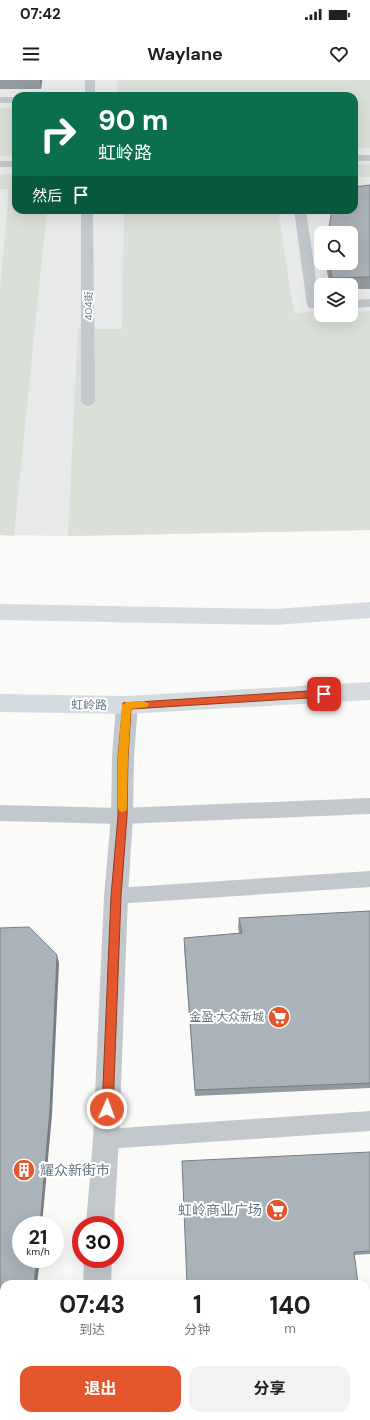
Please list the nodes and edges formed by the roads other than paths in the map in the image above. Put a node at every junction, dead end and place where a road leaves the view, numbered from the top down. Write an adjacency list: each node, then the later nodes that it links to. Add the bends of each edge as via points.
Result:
1 (90, 80): 2 (lane)
2 (90, 92)
3 (0, 100): 4 (lane)
4 (12, 100)
5 (358, 158): 6 (lane)
6 (370, 158)
7 (0, 164): 8 (lane)
8 (12, 164)
9 (87, 214): 14 (lane, 404街)
10 (301, 214): 13 (lane)
11 (358, 304): 12 (lane)
12 (370, 304)
13 (314, 305)
14 (88, 401)
15 (370, 610): 16 (main road, via 275,617)
16 (0, 612)
17 (370, 691): 19 (main road, 虹岭路)
18 (0, 703): 19 (main road, 虹岭路)
19 (127, 705): 22 (street)
20 (370, 806): 22 (lane)
21 (0, 813): 22 (lane)
22 (122, 816): 24 (street)
23 (370, 879): 24 (lane)
24 (116, 896): 26 (street)
25 (370, 1121): 26 (lane)
26 (106, 1139): 27 (street)
27 (101, 1216)
28 (98, 1268): 29 (street)
29 (97, 1280)

